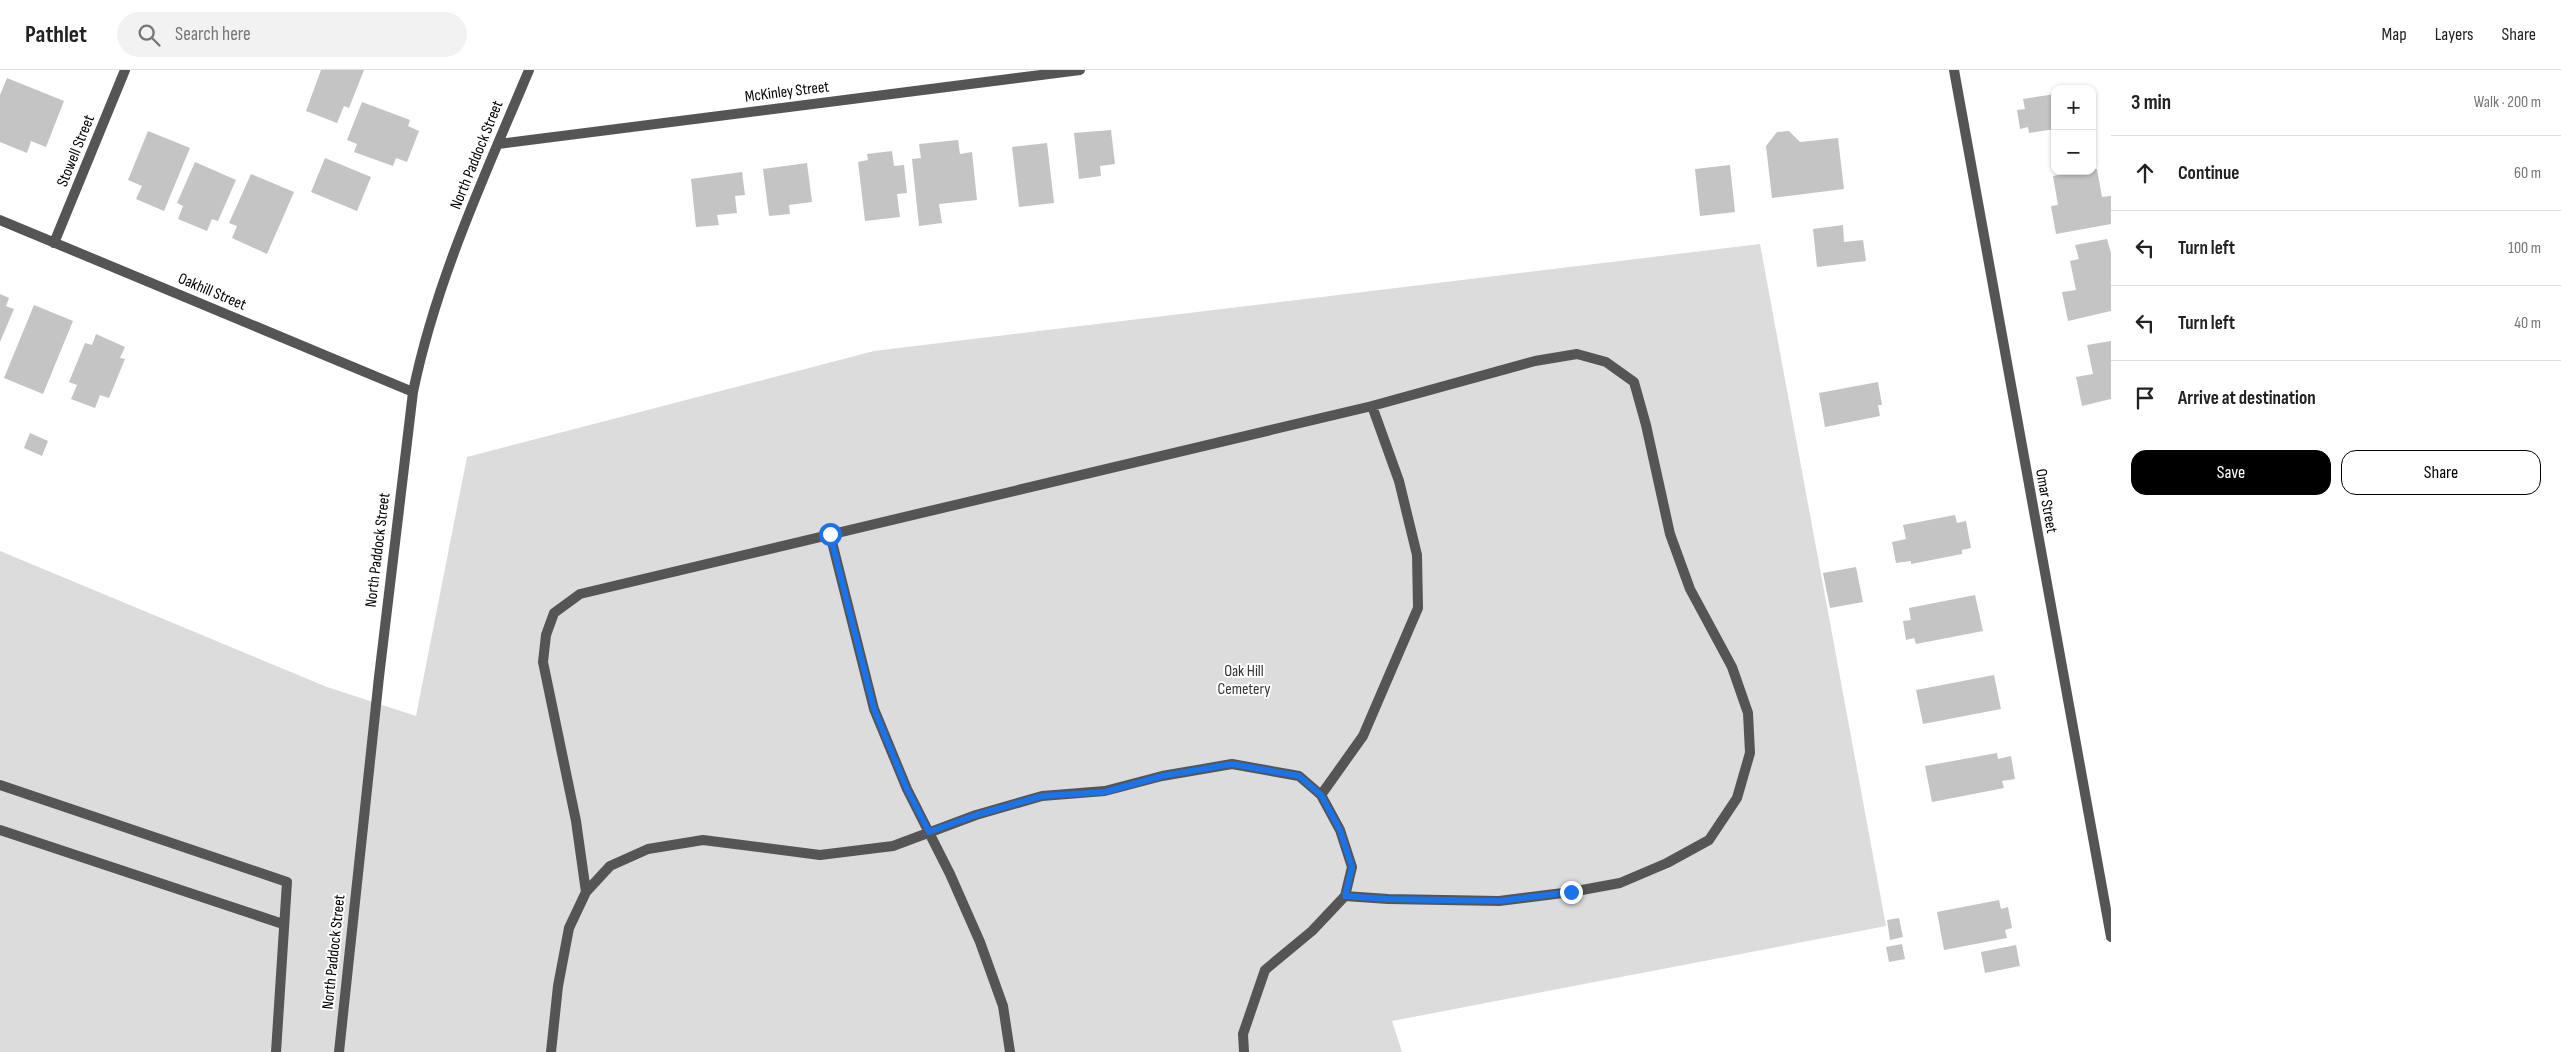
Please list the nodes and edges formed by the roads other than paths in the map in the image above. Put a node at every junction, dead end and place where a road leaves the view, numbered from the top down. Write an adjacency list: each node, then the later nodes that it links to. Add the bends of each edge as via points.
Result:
1 (125, 70): 7 (street, Stowell Street)
2 (529, 70): 5 (street, North Paddock Street)
3 (1080, 70): 5 (street, McKinley Street)
4 (1954, 70): 18 (street, Omar Street)
5 (498, 144): 8 (street, North Paddock Street, via 444,280 422,350)
6 (0, 220): 7 (street, Oakhill Street)
7 (54, 243): 8 (street, Oakhill Street)
8 (413, 392): 20 (street, North Paddock Street, via 378,677)
9 (1372, 406): 10 (street); 12 (street, via 1399,481 1417,555 1418,608 1363,736); 16 (street, via 1535,361 1577,354 1606,362 1634,382 1670,534 1690,588 1732,667 1748,713 1750,753 1737,798 1708,840 1667,863 1620,883 1499,901)
10 (830, 534): 14 (street, via 874,709 907,789); 15 (street, via 580,594 554,612 546,635 544,662 576,821)
11 (0, 785): 17 (street, via 287,882)
12 (1321, 795): 14 (street, via 1299,776 1232,764 1162,776 1105,792 1042,796); 16 (street, via 1340,830 1352,867)
13 (0, 830): 17 (street)
14 (929, 832): 15 (street, via 893,846 820,855 704,840 648,849 610,866); 22 (street, via 980,942 1003,1006)
15 (586, 892): 21 (street, via 569,928 558,986)
16 (1345, 896): 23 (street, via 1312,931 1265,970 1243,1034)
17 (283, 924): 19 (street)
18 (2111, 937)
19 (276, 1052)
20 (339, 1052)
21 (551, 1052)
22 (1010, 1052)
23 (1244, 1052)

